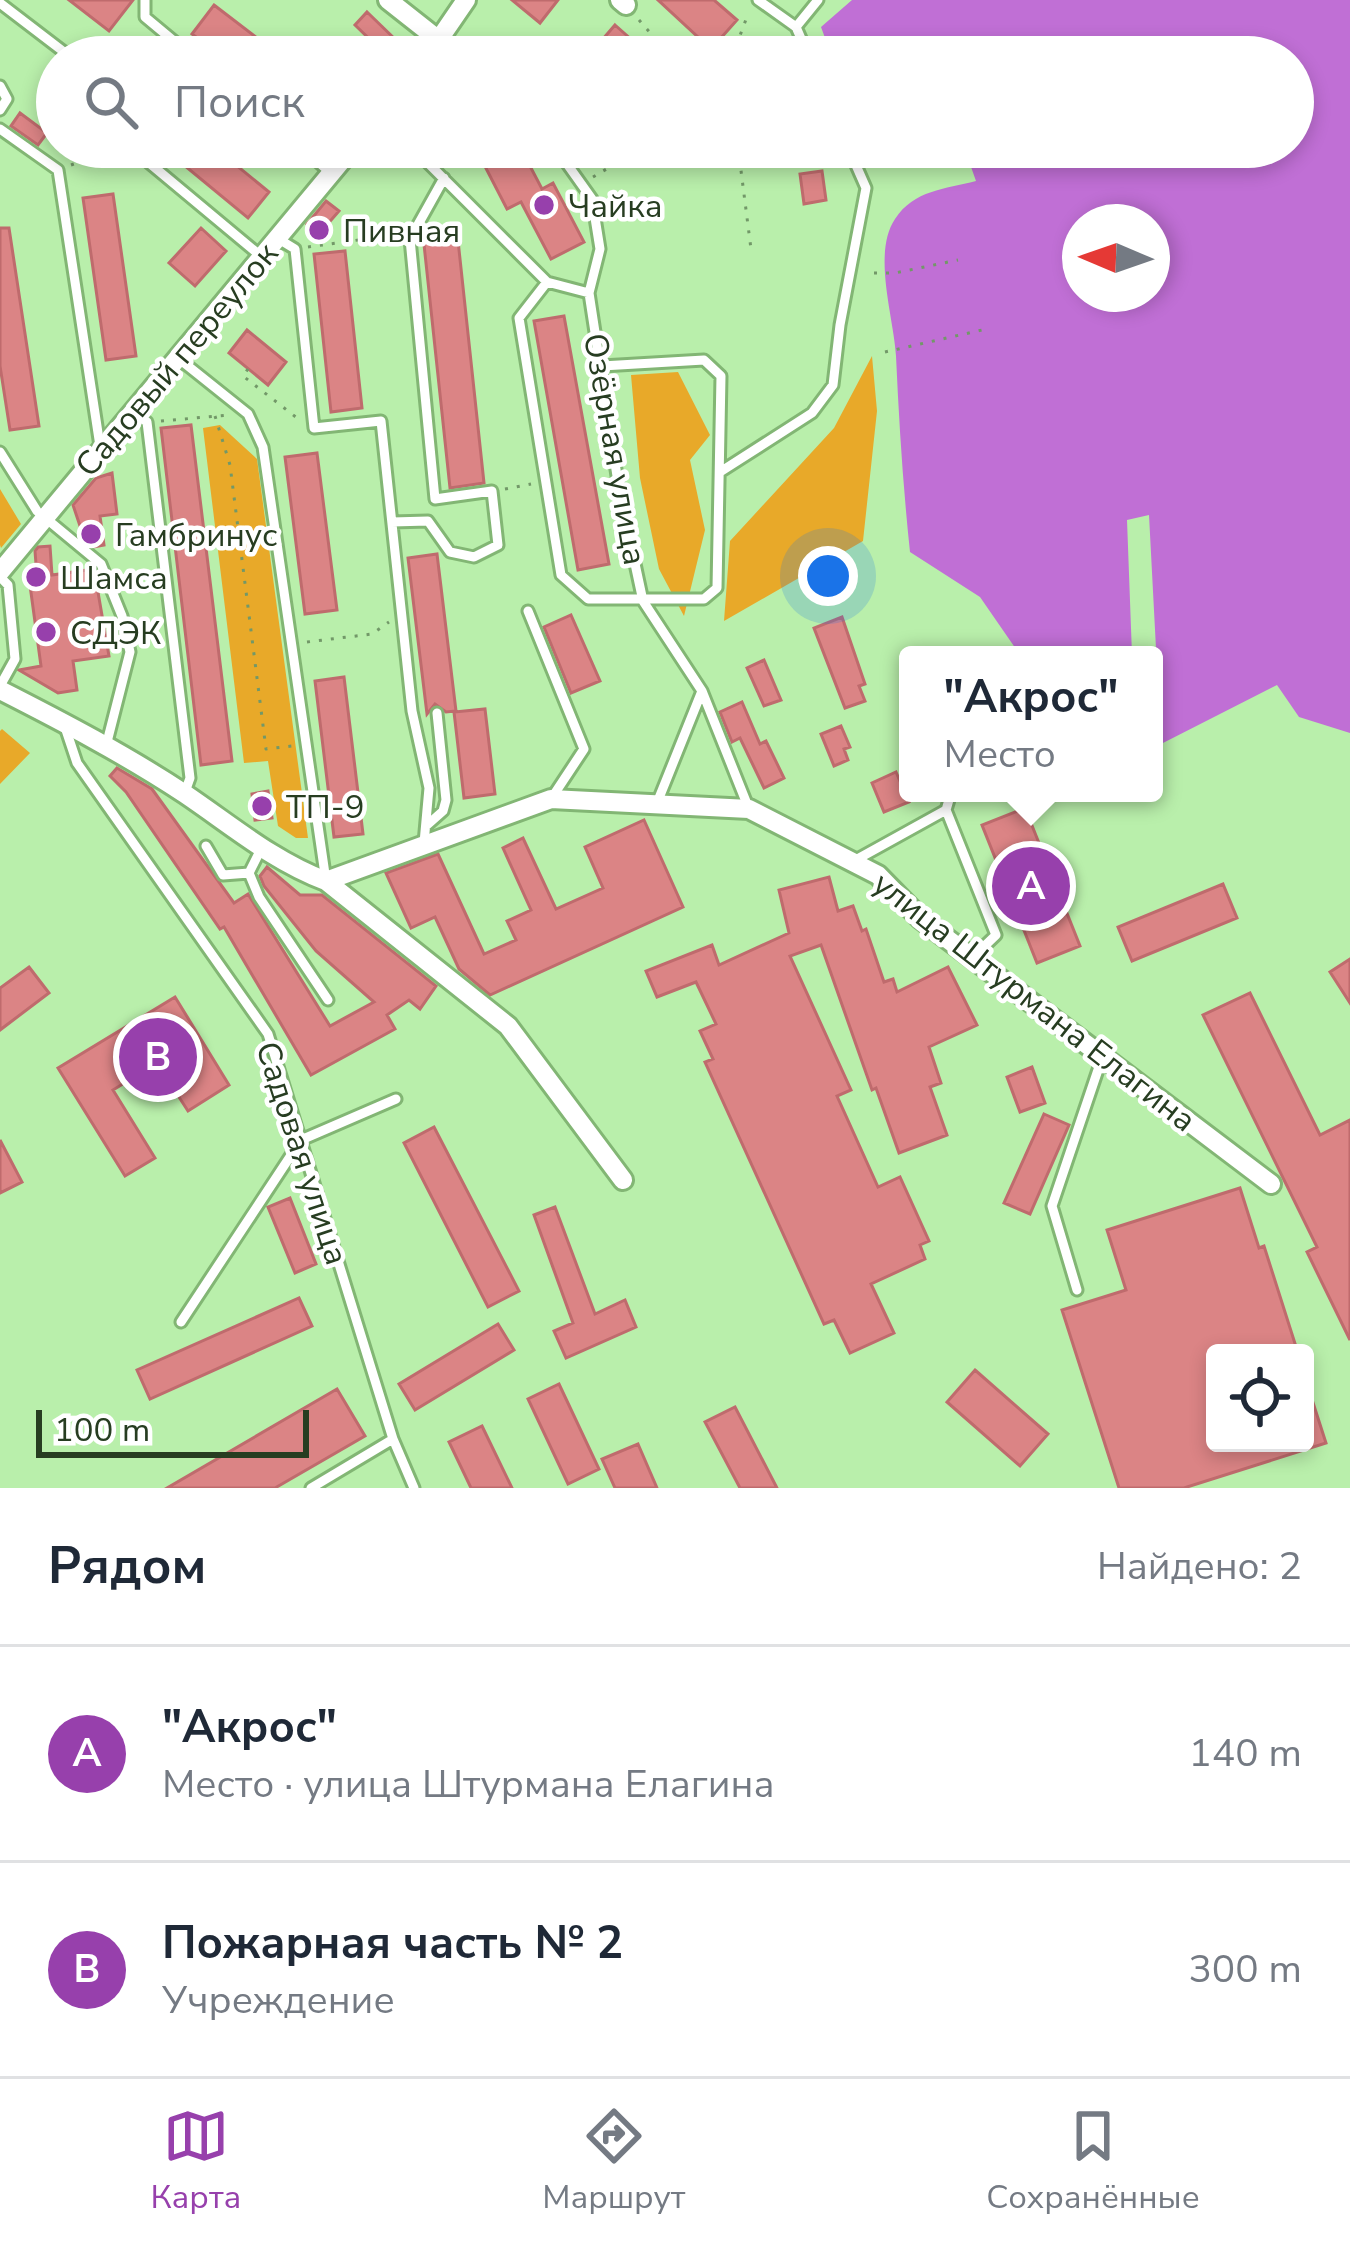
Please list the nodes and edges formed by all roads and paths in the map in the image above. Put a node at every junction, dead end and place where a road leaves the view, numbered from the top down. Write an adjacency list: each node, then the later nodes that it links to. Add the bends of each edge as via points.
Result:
1 (146, 0): 10 (lane, via 145,17)
2 (388, 0): 11 (street)
3 (466, 0): 12 (street)
4 (756, 0): 8 (lane); 14 (path)
5 (818, 0): 8 (lane)
6 (622, 3): 13 (path)
7 (0, 4): 9 (lane)
8 (796, 27): 15 (lane)
9 (43, 36)
10 (168, 36)
11 (422, 36)
12 (442, 36)
13 (652, 36)
14 (741, 36)
15 (800, 36)
16 (0, 86): 17 (lane, via 7,99)
17 (0, 110)
18 (0, 129): 19 (lane)
19 (36, 154)
20 (55, 168): 30 (lane)
21 (63, 168): 30 (path)
22 (155, 168): 37 (lane)
23 (326, 168): 31 (lane)
24 (336, 168): 31 (street, Садовый переулок)
25 (434, 168): 32 (lane)
26 (570, 168): 33 (lane, Озёрная улица)
27 (607, 168): 33 (path)
28 (741, 168): 36 (path)
29 (857, 168): 53 (lane, via 866,188 833,385 812,413)
30 (58, 170): 51 (lane)
31 (332, 173): 35 (street, Садовый переулок)
32 (445, 178): 34 (lane); 40 (lane)
33 (581, 183): 41 (lane, Озёрная улица, via 592,199 600,249)
34 (410, 239): 35 (path); 55 (lane, via 435,499)
35 (286, 243): 37 (street, Садовый переулок); 50 (lane)
36 (751, 249)
37 (262, 257): 44 (street, Садовый переулок)
38 (958, 260): 39 (path)
39 (874, 273)
40 (548, 282): 41 (lane); 54 (lane, via 519,318)
41 (589, 293): 45 (lane, Озёрная улица)
42 (982, 330): 43 (path)
43 (885, 352)
44 (178, 358): 47 (lane); 49 (street, Садовый переулок)
45 (602, 366): 53 (lane, via 704,360 721,376); 59 (lane, Озёрная улица)
46 (248, 369): 50 (path, via 243,376)
47 (248, 414): 48 (path); 62 (lane, via 263,447)
48 (214, 416): 49 (path); 67 (path, via 230,465 266,749)
49 (140, 417): 51 (street, Садовый переулок); 69 (lane, via 190,778)
50 (314, 428): 57 (lane, via 381,421)
51 (100, 451): 56 (street, Садовый переулок)
52 (0, 452): 56 (lane)
53 (720, 472): 59 (lane, via 717,588 704,599)
54 (544, 482): 55 (path); 59 (lane, via 561,575 588,599)
55 (492, 491): 57 (lane, via 498,545 475,557 450,552 428,521)
56 (45, 517): 58 (street, Садовый переулок); 68 (lane, via 101,565 122,616 130,652)
57 (392, 522): 61 (lane)
58 (0, 575): 63 (lane, via 8,585 15,659)
59 (643, 601): 64 (lane, Озёрная улица)
60 (528, 611): 70 (lane, via 584,749)
61 (400, 614): 62 (path, via 372,634); 75 (lane, via 429,788)
62 (290, 644): 67 (lane)
63 (0, 688): 66 (street)
64 (702, 691): 72 (lane); 73 (lane, Озёрная улица)
65 (437, 713): 75 (lane, via 446,800)
66 (64, 722): 68 (street); 85 (lane, Садовая улица, via 77,763 268,1034)
67 (303, 744): 80 (lane)
68 (106, 746): 69 (street)
69 (184, 794): 77 (street)
70 (551, 799): 72 (street, улица Штурмана Елагина); 75 (street, улица Штурмана Елагина)
71 (948, 802): 74 (lane)
72 (656, 804): 73 (street, улица Штурмана Елагина)
73 (749, 809): 78 (street, улица Штурмана Елагина)
74 (946, 810): 78 (lane); 81 (lane, via 996,935)
75 (425, 834): 80 (street, улица Штурмана Елагина)
76 (206, 847): 79 (lane, via 223,874)
77 (262, 847): 79 (lane); 80 (street)
78 (852, 862): 81 (street, улица Штурмана Елагина)
79 (249, 873): 82 (lane)
80 (326, 881): 86 (street, via 508,1026)
81 (973, 958): 83 (street, улица Штурмана Елагина)
82 (328, 1000)
83 (1102, 1058): 87 (street, улица Штурмана Елагина); 88 (lane, via 1052,1206)
84 (396, 1099): 85 (lane)
85 (301, 1140): 89 (lane); 90 (lane, Садовая улица)
86 (623, 1180)
87 (1271, 1184)
88 (1077, 1290)
89 (181, 1322)
90 (393, 1439): 91 (lane); 92 (lane, Садовая улица)
91 (319, 1486)
92 (414, 1488)

